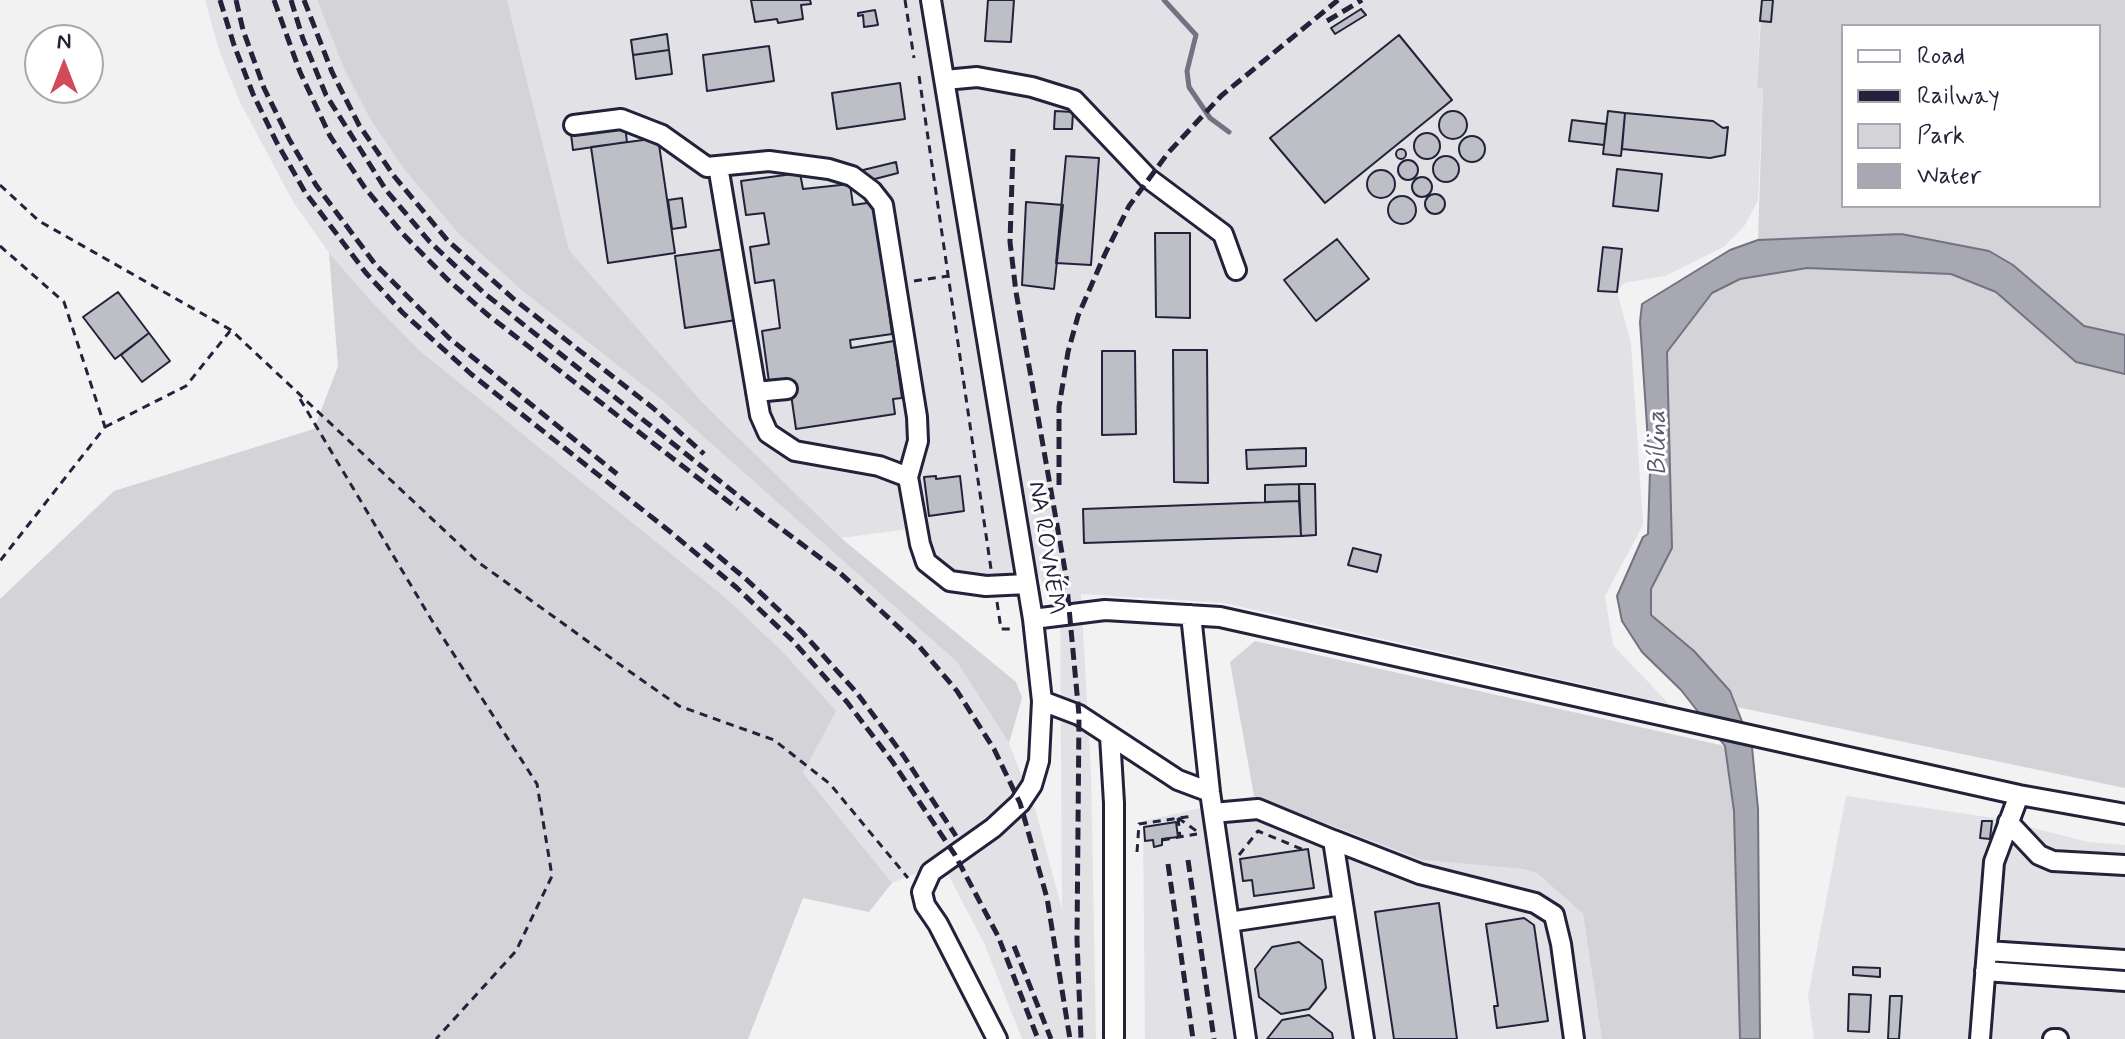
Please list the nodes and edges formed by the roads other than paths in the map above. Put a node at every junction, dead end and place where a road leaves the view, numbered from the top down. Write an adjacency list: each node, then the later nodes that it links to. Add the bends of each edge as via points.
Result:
1 (931, 0): 2 (street, NA ROVNÉM)
2 (945, 80): 5 (street, via 977,77 1074,100 1148,178 1223,234); 9 (street, NA ROVNÉM)
3 (574, 125): 4 (street, via 621,119 662,135 707,167)
4 (718, 166): 7 (street); 8 (street, via 769,161 829,169 852,176 883,205 917,417 918,441)
5 (1236, 270)
6 (787, 389): 7 (street)
7 (756, 392): 8 (street, via 768,433 795,451 879,466)
8 (908, 477): 9 (street, via 926,562 950,581)
9 (1027, 584): 11 (street, NA ROVNÉM)
10 (1191, 615): 11 (street, via 1105,610); 14 (street); 15 (street, via 1220,617)
11 (1026, 624): 12 (street, NA ROVNÉM)
12 (1042, 701): 13 (street, via 1079,715); 28 (street, NA ROVNÉM, via 1039,761 1032,785 993,828 931,872 922,892)
13 (1110, 736): 14 (street, via 1178,780); 27 (street)
14 (1210, 792): 16 (street)
15 (2019, 795): 17 (street); 18 (street)
16 (1213, 813): 19 (street, via 1258,809); 22 (street)
17 (2125, 814)
18 (2008, 822): 20 (street, via 2039,855 2053,861); 23 (street, via 1994,862)
19 (1333, 840): 21 (street); 31 (street, via 1420,874 1535,903 1554,915)
20 (2125, 865)
21 (1343, 905): 22 (street); 30 (street)
22 (1229, 922): 29 (street)
23 (1987, 951): 24 (street); 25 (street)
24 (2125, 960)
25 (1985, 971): 26 (street); 32 (street)
26 (2125, 981)
27 (1114, 1037)
28 (997, 1039)
29 (1246, 1039)
30 (1364, 1039)
31 (1574, 1039)
32 (1980, 1039)

